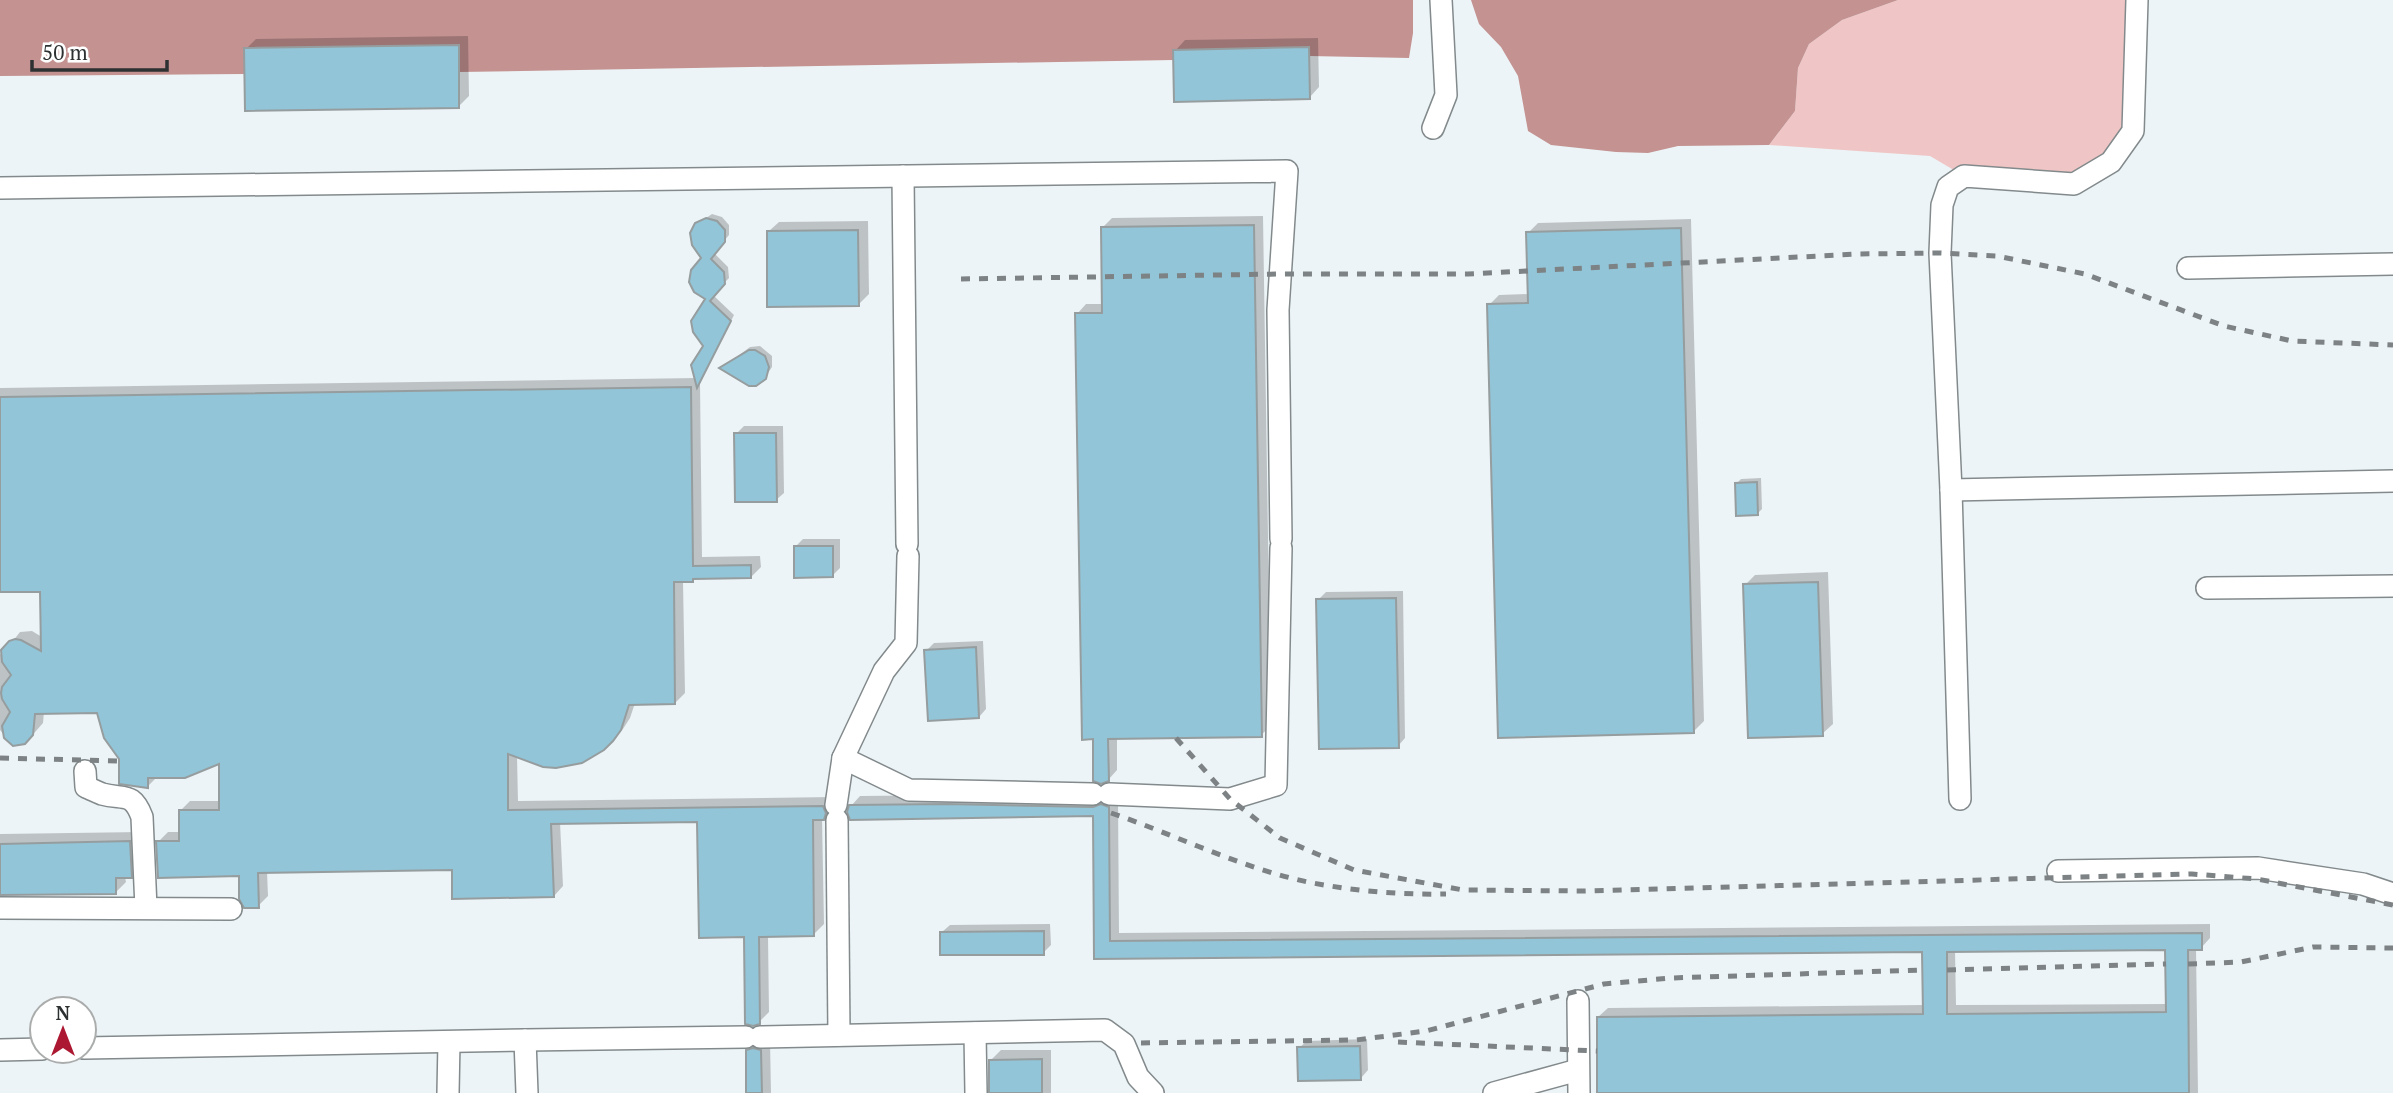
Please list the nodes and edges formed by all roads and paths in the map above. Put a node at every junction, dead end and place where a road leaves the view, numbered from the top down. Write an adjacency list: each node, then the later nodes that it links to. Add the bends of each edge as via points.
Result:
1 (1441, 0): 3 (street, via 1446,95)
2 (2137, 0): 9 (street, via 2133,131 2111,162 2074,184 1964,176 1948,187 1942,205 1940,253)
3 (1433, 128)
4 (903, 176): 5 (street); 12 (street, via 906,643 884,671); 12 (street, via 1287,170 1278,310 1281,543 1276,785 1230,799 909,790)
5 (0, 188)
6 (2393, 264): 7 (street)
7 (2188, 268)
8 (2393, 481): 9 (street)
9 (1951, 490): 14 (street)
10 (2393, 586): 11 (street)
11 (2207, 588)
12 (843, 758): 22 (street, via 836,813)
13 (85, 771): 18 (street, via 86,787 129,797 137,804 142,817)
14 (1960, 799)
15 (2058, 871): 16 (street, via 2258,868 2363,884)
16 (2393, 894)
17 (0, 908): 18 (street)
18 (146, 908): 19 (street)
19 (231, 909)
20 (1578, 1001): 28 (street)
21 (975, 1032): 22 (street); 32 (street); 33 (street, via 1105,1030 1124,1044 1138,1077)
22 (839, 1035): 23 (street)
23 (526, 1040): 24 (street); 31 (street)
24 (449, 1042): 25 (street); 30 (street)
25 (98, 1048)
26 (28, 1049): 27 (street)
27 (0, 1050)
28 (1578, 1070): 29 (street); 35 (street)
29 (1521, 1089): 34 (street)
30 (448, 1093)
31 (527, 1093)
32 (976, 1093)
33 (1153, 1093)
34 (1493, 1093)
35 (1579, 1093)

